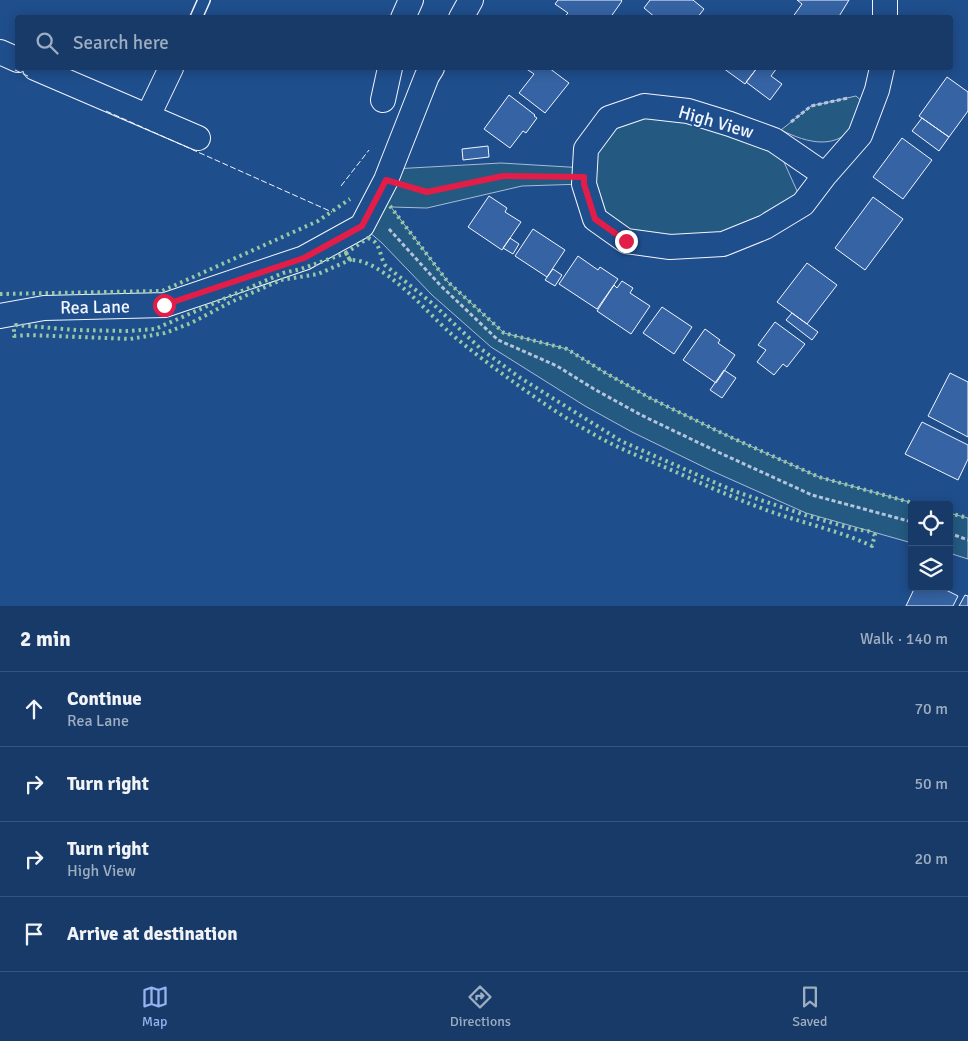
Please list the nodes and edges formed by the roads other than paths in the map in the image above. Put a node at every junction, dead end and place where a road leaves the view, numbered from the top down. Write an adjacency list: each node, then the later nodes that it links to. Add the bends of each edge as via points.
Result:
1 (204, 0): 5 (lane)
2 (412, 0): 6 (street)
3 (471, 0): 7 (street)
4 (885, 0): 8 (street)
5 (197, 15)
6 (404, 15)
7 (463, 15)
8 (885, 15)
9 (0, 52): 10 (street)
10 (15, 59)
11 (40, 70): 17 (street)
12 (170, 70): 17 (street)
13 (390, 70): 16 (street)
14 (431, 70): 20 (street, Rea Lane, via 386,180 362,226 304,258 164,305 44,308)
15 (882, 70): 19 (street, High View, via 860,135)
16 (384, 100)
17 (148, 116): 18 (street)
18 (198, 138)
19 (825, 175): 19 (street, High View, via 774,140 688,111 644,106 609,118 586,149 584,184 595,219 626,241 670,247 723,244 765,227 803,204)
20 (0, 316)

